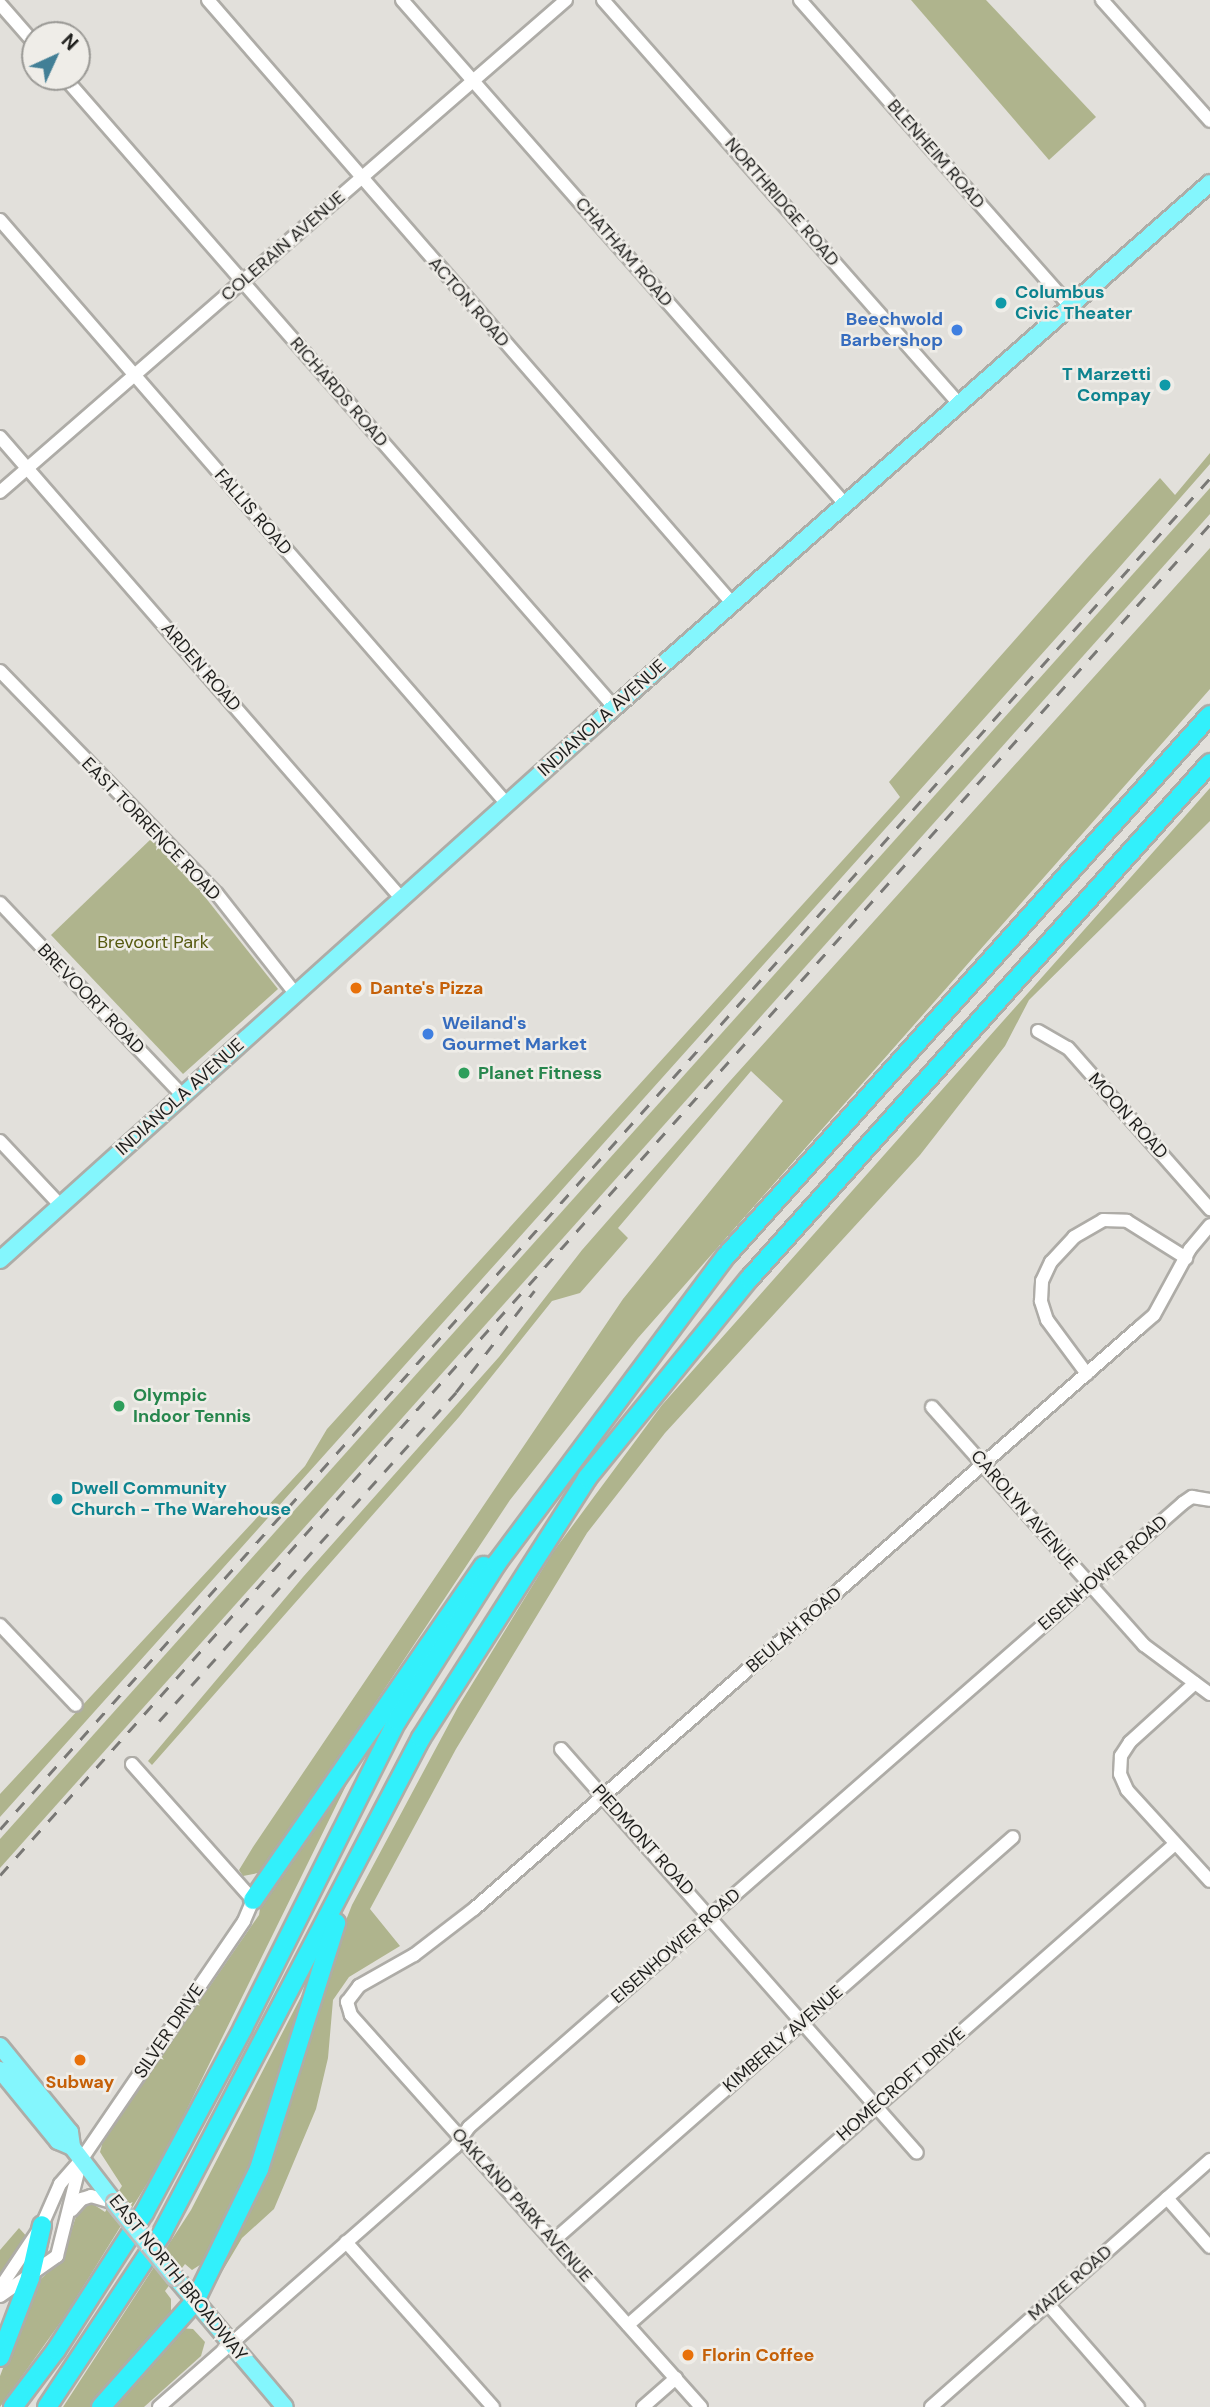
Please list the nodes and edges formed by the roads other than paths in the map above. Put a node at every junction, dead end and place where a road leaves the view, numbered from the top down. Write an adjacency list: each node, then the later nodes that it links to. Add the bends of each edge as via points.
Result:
1 (208, 0): 12 (street, ACTON ROAD)
2 (402, 0): 9 (street, CHATHAM ROAD)
3 (566, 0): 9 (street, COLERAIN AVENUE)
4 (603, 0): 18 (street, NORTHRIDGE ROAD)
5 (800, 0): 16 (street, BLENHEIM ROAD)
6 (1102, 0): 11 (street)
7 (0, 4): 8 (street)
8 (21, 28)
9 (473, 81): 12 (street, COLERAIN AVENUE); 22 (street, CHATHAM ROAD)
10 (76, 91): 15 (street, RICHARDS ROAD)
11 (1210, 121)
12 (361, 177): 15 (street, COLERAIN AVENUE); 23 (street, ACTON ROAD)
13 (1210, 183): 16 (main road, INDIANOLA AVENUE)
14 (0, 220): 17 (street, FALLIS ROAD)
15 (243, 282): 17 (street, COLERAIN AVENUE); 25 (street, RICHARDS ROAD)
16 (1072, 308): 18 (main road, INDIANOLA AVENUE)
17 (135, 376): 20 (street, COLERAIN AVENUE); 28 (street, FALLIS ROAD)
18 (960, 405): 22 (main road, INDIANOLA AVENUE)
19 (0, 436): 20 (street, ARDEN ROAD)
20 (27, 468): 21 (street, COLERAIN AVENUE); 29 (street, ARDEN ROAD)
21 (0, 492)
22 (845, 504): 23 (main road, INDIANOLA AVENUE)
23 (732, 603): 25 (main road, INDIANOLA AVENUE)
24 (0, 671): 31 (street, EAST TORRENCE ROAD, via 217,894)
25 (614, 707): 28 (main road, INDIANOLA AVENUE)
26 (1210, 715): 43 (highway, via 726,1256)
27 (1210, 763): 54 (highway, via 758,1269 587,1478 421,1738)
28 (506, 803): 29 (main road, INDIANOLA AVENUE)
29 (401, 898): 31 (main road, INDIANOLA AVENUE)
30 (0, 903): 33 (street, BREVOORT ROAD)
31 (295, 993): 33 (main road, INDIANOLA AVENUE)
32 (1038, 1031): 36 (street, MOON ROAD, via 1068,1048)
33 (182, 1095): 35 (main road, INDIANOLA AVENUE)
34 (0, 1141): 35 (street)
35 (60, 1205): 39 (main road, INDIANOLA AVENUE)
36 (1210, 1209)
37 (1210, 1225): 38 (street, BEULAH ROAD)
38 (1186, 1258): 40 (street, BEULAH ROAD, via 1154,1314); 40 (street, via 1127,1221 1102,1220 1074,1237 1051,1262 1042,1280 1041,1301 1047,1320)
39 (0, 1260)
40 (1087, 1374): 42 (street, BEULAH ROAD)
41 (932, 1406): 42 (street, CAROLYN AVENUE)
42 (983, 1465): 45 (street, CAROLYN AVENUE); 52 (street, BEULAH ROAD)
43 (557, 1478): 57 (highway, via 524,1509 445,1616); 84 (highway, via 397,1721 144,2213 56,2350)
44 (1206, 1499): 45 (street, EISENHOWER ROAD, via 1184,1503)
45 (1090, 1584): 47 (street, CAROLYN AVENUE, via 1144,1645); 58 (street, EISENHOWER ROAD)
46 (0, 1625): 49 (street)
47 (1195, 1683): 48 (street, CAROLYN AVENUE); 55 (street, via 1130,1741 1121,1756 1120,1774 1127,1790)
48 (1210, 1694)
49 (76, 1705)
50 (561, 1749): 52 (street, PIEDMONT ROAD)
51 (132, 1764): 57 (street)
52 (604, 1796): 58 (street, PIEDMONT ROAD); 59 (street, BEULAH ROAD, via 474,1909 414,1955 359,1986)
53 (1013, 1838): 60 (street, KIMBERLY AVENUE)
54 (367, 1842): 78 (highway, via 313,1990 259,2169); 85 (highway, via 161,2235)
55 (1175, 1843): 56 (street); 63 (street, HOMECROFT DRIVE)
56 (1210, 1881)
57 (253, 1900): 65 (street, SILVER DRIVE, via 244,1921)
58 (711, 1915): 60 (street, PIEDMONT ROAD); 64 (street, EISENHOWER ROAD)
59 (347, 2002): 64 (street, OAKLAND PARK AVENUE, via 351,2015)
60 (803, 2022): 63 (street, PIEDMONT ROAD); 72 (street, KIMBERLY AVENUE)
61 (0, 2046): 65 (main road, EAST NORTH BROADWAY, via 70,2132)
62 (0, 2070): 65 (main road, EAST NORTH BROADWAY, via 58,2141)
63 (875, 2106): 66 (street, PIEDMONT ROAD); 80 (street, HOMECROFT DRIVE)
64 (461, 2138): 72 (street, OAKLAND PARK AVENUE); 73 (street, EISENHOWER ROAD)
65 (77, 2153): 69 (main road, EAST NORTH BROADWAY); 70 (street, SILVER DRIVE); 71 (street, SILVER DRIVE)
66 (917, 2153)
67 (1210, 2160): 68 (street, MAIZE ROAD)
68 (1167, 2198): 74 (street); 79 (street, MAIZE ROAD)
69 (115, 2203): 70 (street, via 82,2199); 78 (main road, EAST NORTH BROADWAY, bridge)
70 (70, 2213): 75 (street, SILVER DRIVE, via 57,2256)
71 (42, 2225): 75 (highway); 76 (street, SILVER DRIVE)
72 (553, 2241): 80 (street, OAKLAND PARK AVENUE)
73 (346, 2242): 81 (street, EISENHOWER ROAD); 89 (street)
74 (1210, 2247)
75 (30, 2278): 77 (street, SILVER DRIVE); 82 (highway)
76 (0, 2288)
77 (0, 2296)
78 (195, 2301): 81 (main road, EAST NORTH BROADWAY); 86 (highway)
79 (1048, 2304): 92 (street, MAIZE ROAD); 93 (street)
80 (628, 2325): 83 (street, OAKLAND PARK AVENUE)
81 (229, 2343): 87 (street, EISENHOWER ROAD); 88 (main road, EAST NORTH BROADWAY)
82 (0, 2357)
83 (676, 2378): 90 (street); 91 (street, OAKLAND PARK AVENUE)
84 (13, 2407)
85 (47, 2407)
86 (101, 2407)
87 (159, 2407)
88 (285, 2407)
89 (493, 2407)
90 (643, 2407)
91 (701, 2407)
92 (931, 2407)
93 (1138, 2407)

